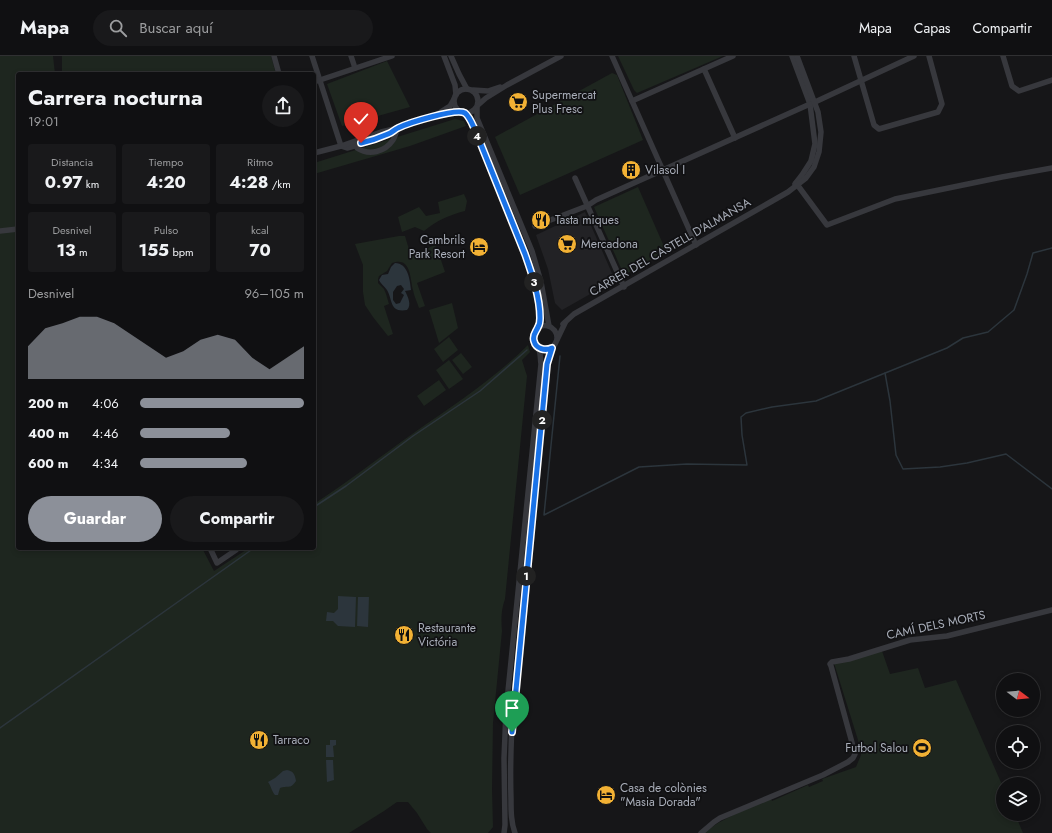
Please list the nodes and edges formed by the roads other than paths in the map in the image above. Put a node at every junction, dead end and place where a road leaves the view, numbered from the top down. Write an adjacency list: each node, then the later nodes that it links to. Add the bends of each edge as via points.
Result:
1 (274, 56): 18 (street)
2 (312, 56): 19 (street)
3 (351, 56): 16 (street)
4 (392, 56): 16 (street)
5 (444, 56): 25 (street, via 455,84)
6 (451, 56): 24 (street)
7 (561, 56): 23 (street)
8 (612, 56): 26 (street)
9 (733, 56): 17 (street)
10 (792, 56): 27 (street, CARRER DEL CASTELL D'ALMANSA)
11 (798, 56): 27 (street, CARRER DEL CASTELL D'ALMANSA)
12 (854, 56): 22 (street)
13 (914, 56): 22 (street)
14 (929, 56): 22 (street, via 942,104 938,112 879,129 874,125)
15 (1003, 56): 20 (street, via 1012,86 1019,91)
16 (355, 68): 21 (street)
17 (704, 69): 26 (street); 33 (street)
18 (278, 72)
19 (315, 72)
20 (1052, 80)
21 (317, 81): 35 (street)
22 (861, 81): 27 (street)
23 (508, 85): 24 (street, via 488,91); 28 (street)
24 (469, 89): 25 (street, via 460,91); 28 (street, via 478,96)
25 (455, 97): 29 (street, via 455,106); 30 (street, via 450,106)
26 (632, 101): 38 (street)
27 (812, 103): 33 (street); 40 (street, CARRER DEL CASTELL D'ALMANSA, via 818,112 821,132 819,152 814,167 806,178)
28 (477, 106): 29 (street, via 472,112); 48 (street, via 478,118 532,251)
29 (463, 113): 30 (street); 49 (street, via 476,132 525,254 539,307)
30 (434, 116): 31 (street)
31 (398, 128): 32 (street); 34 (street, via 389,134); 34 (street, via 393,140 377,152 369,153 357,148)
32 (381, 132): 34 (street, via 358,142); 35 (street)
33 (735, 138): 38 (street)
34 (358, 145): 35 (street, via 347,148)
35 (341, 146): 36 (street)
36 (316, 152)
37 (1052, 168): 40 (street, via 895,199 827,225)
38 (663, 170): 41 (street); 45 (street)
39 (575, 178): 41 (street)
40 (796, 184): 45 (street, CARRER DEL CASTELL D'ALMANSA, via 788,192)
41 (587, 206): 42 (street); 46 (street)
42 (535, 226)
43 (16, 229): 44 (street)
44 (0, 231)
45 (696, 245): 46 (street, CARRER DEL CASTELL D'ALMANSA)
46 (624, 287): 47 (street, CARRER DEL CASTELL D'ALMANSA, via 574,314)
47 (565, 323): 48 (street, CARRER DEL CASTELL D'ALMANSA, via 556,328); 50 (street, CARRER DEL CASTELL D'ALMANSA)
48 (551, 327): 49 (street); 50 (street, via 557,334)
49 (538, 328): 51 (street, via 534,338)
50 (557, 340): 52 (street)
51 (538, 347): 52 (street, via 544,350); 56 (street, via 540,364 506,711)
52 (552, 348): 57 (street, via 547,364 513,709 511,789)
53 (211, 550): 54 (street, via 216,563)
54 (236, 550)
55 (1052, 610): 58 (street, CAMÍ DELS MORTS, via 947,636 910,640 832,662 830,664 855,754 853,758 823,776 720,818)
56 (504, 833)
57 (515, 833)
58 (701, 833)

